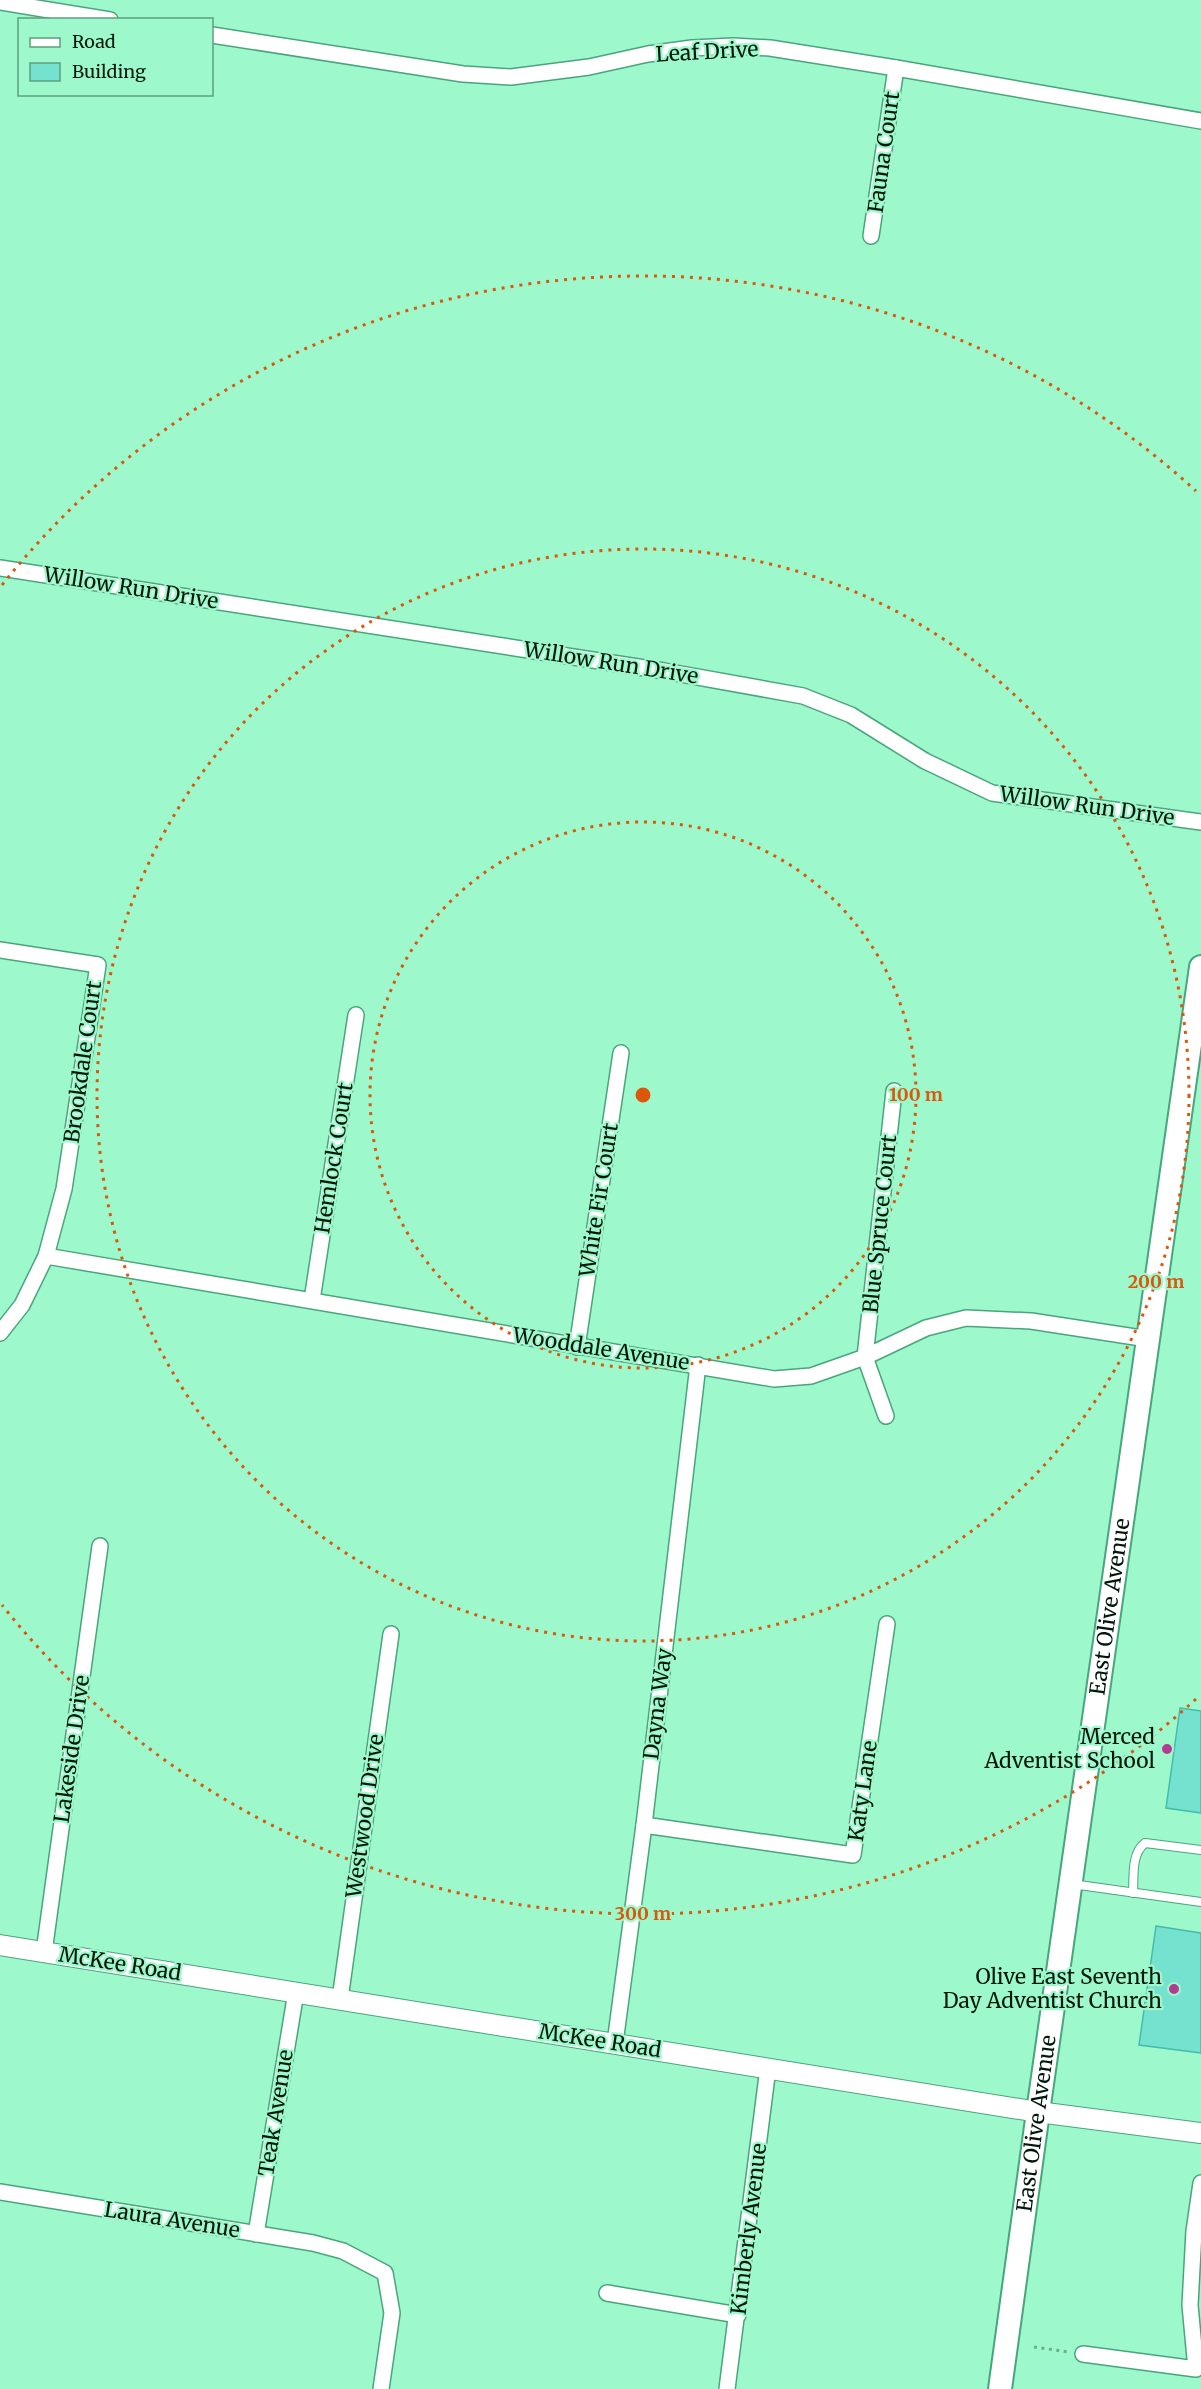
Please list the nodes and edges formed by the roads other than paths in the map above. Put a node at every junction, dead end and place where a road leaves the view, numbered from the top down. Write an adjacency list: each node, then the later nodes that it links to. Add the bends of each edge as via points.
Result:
1 (0, 2): 2 (street)
2 (98, 18)
3 (213, 35): 4 (street, Leaf Drive, via 451,73 511,77 589,68 648,54 733,46)
4 (896, 68): 5 (street, Leaf Drive); 6 (street, Fauna Court)
5 (1201, 121)
6 (872, 236)
7 (0, 568): 8 (street, Willow Run Drive, via 803,696 851,715 925,761 992,793)
8 (1201, 822)
9 (0, 950): 15 (street, Brookdale Court, via 98,965 64,1189)
10 (1201, 967): 12 (main road, East Olive Avenue)
11 (356, 1015): 16 (street, Hemlock Court)
12 (1196, 1032): 18 (main road, East Olive Avenue)
13 (621, 1053): 19 (street, White Fir Court)
14 (894, 1090): 20 (street, Blue Spruce Court)
15 (46, 1256): 16 (street, Wooddale Avenue); 17 (street, via 22,1305)
16 (312, 1300): 19 (street, Wooddale Avenue)
17 (0, 1333)
18 (1148, 1339): 20 (street, Wooddale Avenue, via 1031,1321 966,1318 926,1328); 28 (main road, East Olive Avenue)
19 (577, 1347): 21 (street, Wooddale Avenue)
20 (865, 1357): 21 (street, Wooddale Avenue, via 811,1376 774,1379); 22 (street)
21 (698, 1365): 26 (street, Dayna Way)
22 (886, 1416)
23 (100, 1546): 32 (street, Lakeside Drive)
24 (887, 1624): 26 (street, Katy Lane, via 854,1855)
25 (391, 1634): 34 (street, Westwood Drive)
26 (644, 1825): 35 (street, Dayna Way)
27 (1201, 1850): 29 (lane, via 1145,1843 1135,1858)
28 (1070, 1884): 29 (lane); 37 (main road, East Olive Avenue)
29 (1132, 1893): 30 (lane)
30 (1201, 1902)
31 (0, 1945): 32 (street, McKee Road)
32 (44, 1952): 33 (street, McKee Road)
33 (296, 1992): 34 (street, McKee Road); 41 (street, Teak Avenue)
34 (340, 1999): 35 (street, McKee Road)
35 (615, 2043): 36 (street, McKee Road)
36 (768, 2068): 37 (street, McKee Road); 43 (street, Kimberly Avenue)
37 (1038, 2112): 38 (street, McKee Road); 47 (main road, East Olive Avenue)
38 (1201, 2133)
39 (1201, 2183): 44 (street, via 1190,2305 1196,2369)
40 (0, 2192): 41 (street, Laura Avenue)
41 (256, 2235): 45 (street, Laura Avenue, via 343,2251 385,2273 392,2313)
42 (607, 2293): 43 (street)
43 (738, 2315): 46 (street, Kimberly Avenue)
44 (1083, 2354)
45 (381, 2389)
46 (727, 2389)
47 (1000, 2389)

